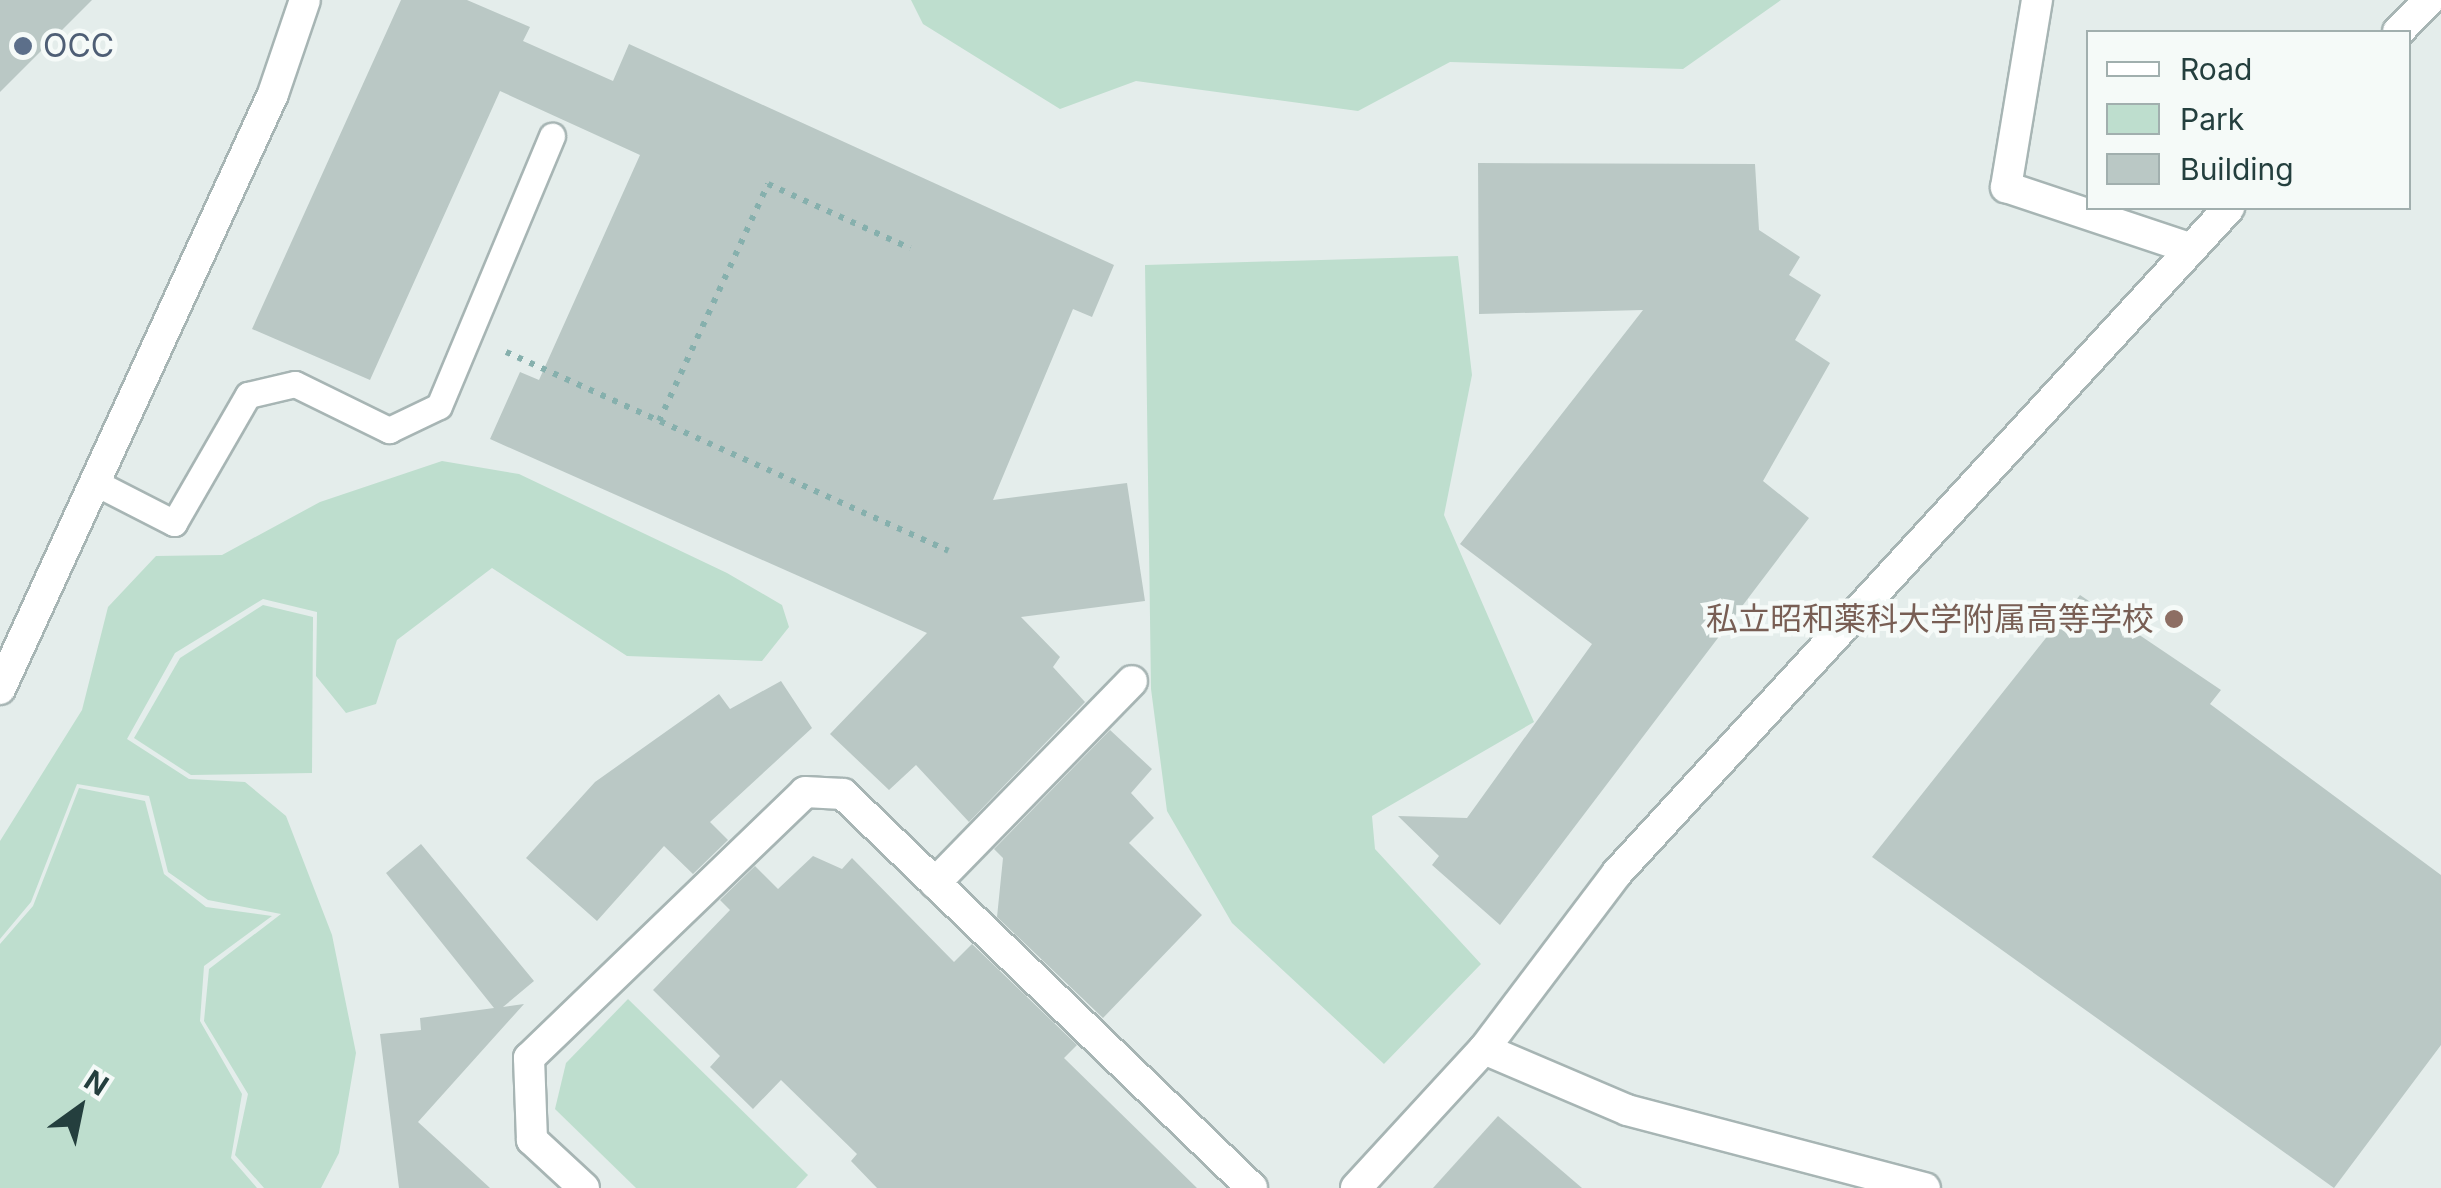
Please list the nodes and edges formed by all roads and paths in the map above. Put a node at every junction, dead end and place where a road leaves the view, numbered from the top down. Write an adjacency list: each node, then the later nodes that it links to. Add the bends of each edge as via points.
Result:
1 (305, 0): 11 (street, via 272,94)
2 (2037, 0): 8 (street, via 2006,187)
3 (2428, 0): 4 (street)
4 (2400, 30)
5 (552, 136): 9 (lane)
6 (2227, 210): 8 (street)
7 (910, 248): 10 (path, via 768,184)
8 (2189, 248): 16 (street, via 1617,873)
9 (469, 335): 10 (path); 11 (lane, via 439,406 389,430 294,384 248,394 174,523)
10 (659, 421): 12 (path)
11 (94, 482): 14 (street)
12 (948, 551)
13 (1132, 680): 15 (street)
14 (0, 688)
15 (934, 883): 17 (street, via 843,794 806,792 529,1058 532,1140); 18 (street)
16 (1484, 1049): 19 (street); 20 (street, via 1627,1110)
17 (584, 1188)
18 (1252, 1188)
19 (1356, 1188)
20 (1925, 1188)

